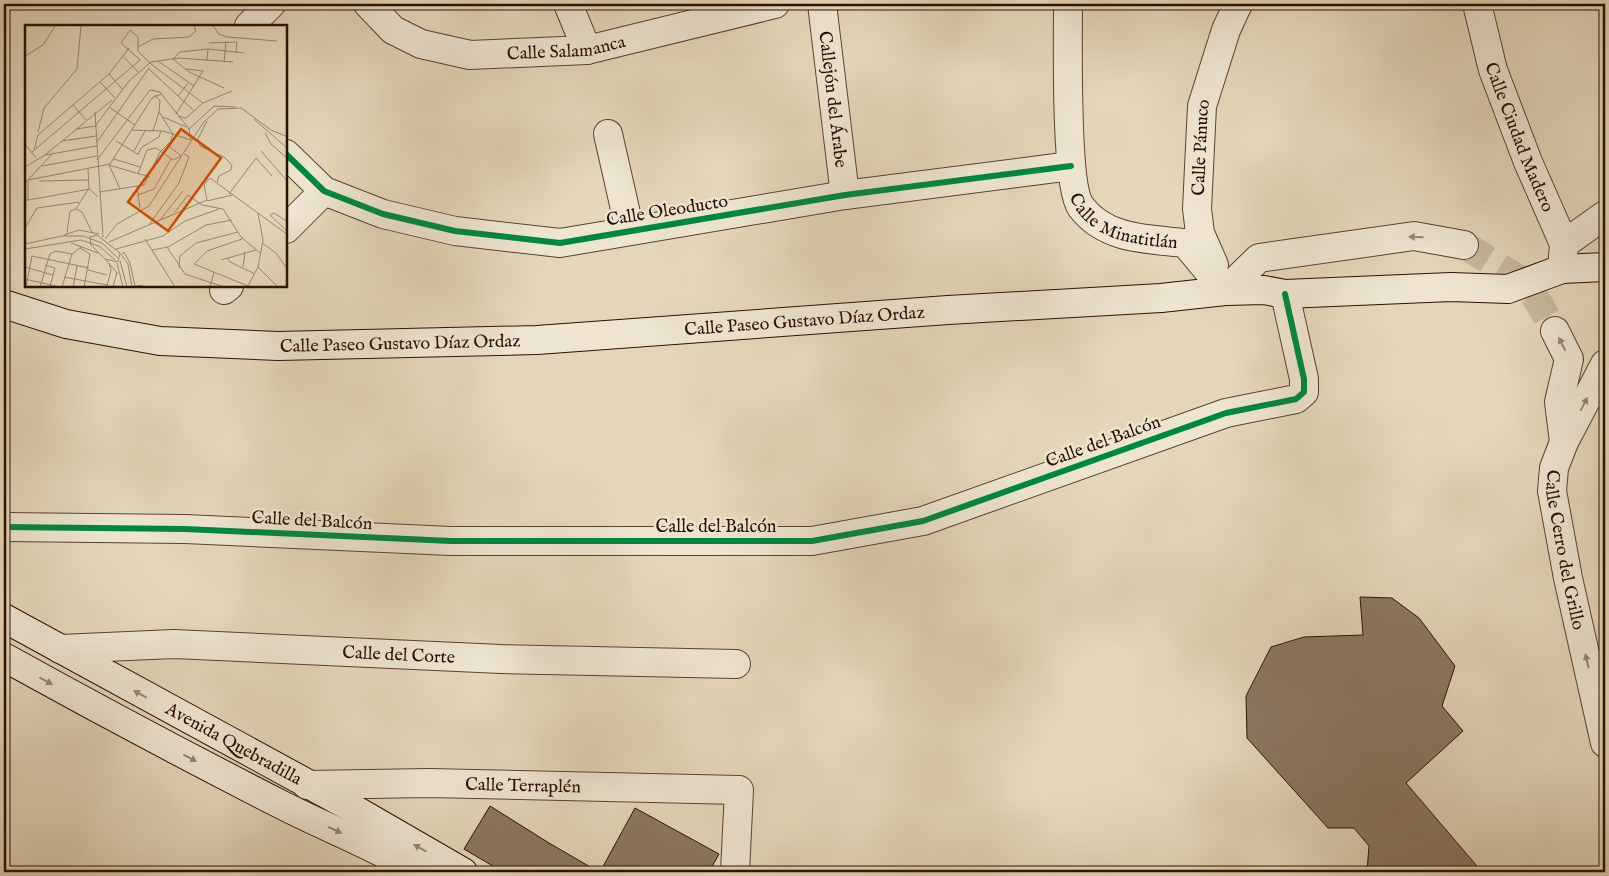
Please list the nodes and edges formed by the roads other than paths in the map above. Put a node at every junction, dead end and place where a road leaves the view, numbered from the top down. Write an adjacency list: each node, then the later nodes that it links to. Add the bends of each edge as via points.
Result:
1 (271, 4): 9 (street)
2 (368, 4): 10 (street, Calle Salamanca, via 394,30 421,44 470,55)
3 (568, 4): 10 (street)
4 (775, 4): 10 (street, Calle Salamanca)
5 (822, 4): 15 (street, Callejón del Árabe)
6 (1068, 4): 13 (street, Calle Minatitlán)
7 (1238, 4): 22 (street, Calle Pánuco, via 1226,30 1202,106 1196,209 1200,233)
8 (1478, 4): 20 (street, Calle Ciudad Madero, via 1493,70)
9 (250, 25)
10 (587, 50)
11 (608, 134): 18 (street)
12 (288, 156): 14 (street, Calle Oleoducto)
13 (1071, 166): 15 (street, Calle Oleoducto); 22 (street, Calle Minatitlán, via 1080,205 1088,214 1127,238 1185,243)
14 (324, 190): 17 (street); 18 (street, Calle Oleoducto, via 383,214 455,231 560,242)
15 (846, 196): 18 (street, Calle Oleoducto)
16 (1605, 215): 20 (street)
17 (288, 227)
18 (630, 231)
19 (1464, 245): 22 (street, one-way to 22, via 1414,236 1259,258)
20 (1563, 256): 21 (street, Calle Paseo Gustavo Díaz Ordaz); 23 (street, Calle Paseo Gustavo Díaz Ordaz, via 1508,289 1451,287)
21 (1605, 267)
22 (1225, 291): 23 (street, Calle Paseo Gustavo Díaz Ordaz, via 1264,290); 24 (street, Calle Paseo Gustavo Díaz Ordaz, via 537,340 278,346 160,341 66,324)
23 (1285, 294): 28 (street, Calle del Balcón, via 1304,380 1304,392 1296,399 1226,413 923,521 812,541 451,541 185,529)
24 (4, 304)
25 (1555, 331): 27 (street, one-way to 25, via 1559,402 1569,359)
26 (1605, 364): 27 (street, Calle Cerro del Grillo, one-way to 26)
27 (1564, 442): 33 (street, Calle Cerro del Grillo, one-way to 27, via 1552,491 1554,468)
28 (4, 527)
29 (4, 618): 30 (street, Avenida Quebradilla)
30 (60, 650): 32 (street, Calle del Corte, via 174,644 502,659); 34 (street, Avenida Quebradilla, one-way to 30)
31 (4, 657): 35 (street, Avenida Quebradilla, one-way to 35, via 147,736 285,807 386,853)
32 (736, 664)
33 (1605, 743)
34 (307, 785): 36 (street, Avenida Quebradilla, one-way to 34); 37 (street, Calle Terraplén, via 429,783 739,790)
35 (418, 872)
36 (462, 872)
37 (735, 872)

